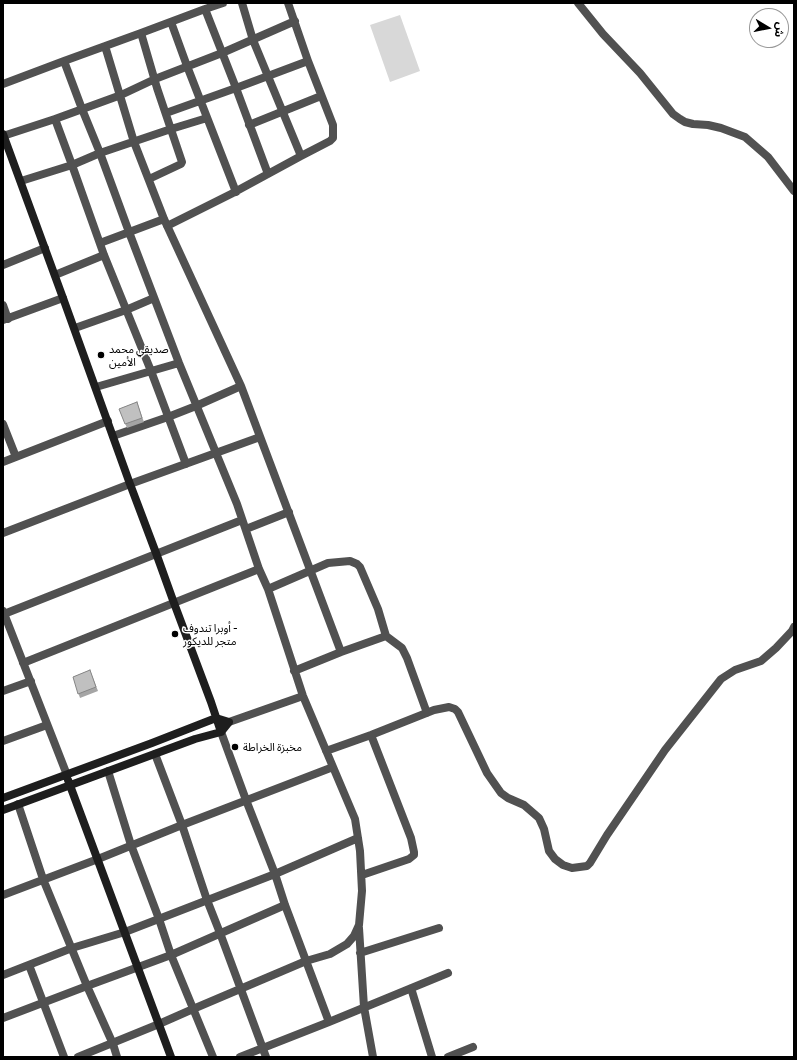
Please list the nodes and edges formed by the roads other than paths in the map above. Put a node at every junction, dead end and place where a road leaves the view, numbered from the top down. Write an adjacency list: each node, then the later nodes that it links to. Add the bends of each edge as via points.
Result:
1 (223, 3): 5 (street)
2 (242, 3): 9 (street)
3 (288, 3): 6 (street)
4 (578, 3): 37 (street, via 603,34 640,72 673,114 685,122 721,128 745,137 768,157)
5 (205, 9): 7 (street); 11 (street)
6 (295, 21): 9 (street); 13 (street)
7 (171, 22): 8 (street); 14 (street)
8 (141, 33): 10 (street); 16 (street)
9 (253, 40): 11 (street); 15 (street)
10 (105, 46): 12 (street); 19 (street)
11 (222, 53): 14 (street); 18 (street)
12 (64, 61): 17 (street); 22 (street)
13 (308, 61): 15 (street); 20 (street)
14 (187, 66): 16 (street); 21 (street)
15 (268, 76): 18 (street); 23 (street)
16 (155, 79): 19 (street); 24 (street)
17 (3, 84)
18 (236, 88): 21 (street); 27 (street)
19 (121, 95): 22 (street); 30 (street)
20 (321, 96): 23 (street); 32 (street, via 333,125 333,138 330,142)
21 (201, 101): 24 (street); 25 (street)
22 (82, 109): 26 (street); 31 (street)
23 (282, 111): 27 (street); 32 (street)
24 (166, 113): 28 (street)
25 (207, 118): 28 (street); 38 (street)
26 (55, 119): 29 (street); 33 (street)
27 (249, 125): 34 (street)
28 (171, 129): 30 (street); 35 (street, via 182,162)
29 (3, 135): 36 (street)
30 (134, 142): 31 (street); 35 (street)
31 (100, 153): 33 (street); 40 (street)
32 (301, 156): 34 (street)
33 (72, 165): 36 (street); 41 (street)
34 (268, 174): 38 (street)
35 (149, 179): 39 (street)
36 (21, 181): 42 (street)
37 (794, 191)
38 (236, 192): 39 (street)
39 (165, 223): 40 (street); 54 (street)
40 (129, 232): 41 (street); 47 (street)
41 (100, 243): 43 (street)
42 (45, 248): 44 (street); 45 (street)
43 (104, 255): 45 (street); 49 (street)
44 (3, 265)
45 (55, 275): 46 (street)
46 (63, 298): 50 (street); 51 (street)
47 (154, 298): 49 (street); 52 (street)
48 (3, 305): 50 (street)
49 (126, 310): 51 (street); 53 (street)
50 (5, 319)
51 (74, 328): 55 (street)
52 (179, 363): 53 (street); 56 (street)
53 (151, 371): 55 (street); 57 (street)
54 (241, 386): 56 (street); 61 (street)
55 (96, 387): 58 (street)
56 (196, 406): 57 (street); 62 (street)
57 (168, 417): 60 (street); 65 (street)
58 (108, 421): 60 (street); 63 (street)
59 (3, 424): 63 (street)
60 (113, 436): 66 (street)
61 (260, 437): 62 (street); 67 (street)
62 (215, 454): 65 (street); 68 (street)
63 (16, 457): 64 (street)
64 (3, 462)
65 (186, 464): 66 (street)
66 (130, 484): 70 (street); 71 (street)
67 (289, 512): 69 (street); 73 (street)
68 (242, 520): 69 (street); 71 (street)
69 (246, 529): 72 (street)
70 (3, 533)
71 (156, 553): 75 (street); 76 (street)
72 (259, 569): 74 (street); 75 (street)
73 (311, 570): 74 (street); 79 (street, via 328,563 350,561 357,564 378,609); 80 (street)
74 (268, 588): 82 (street)
75 (174, 603): 81 (street); 87 (street)
76 (4, 613): 78 (street)
77 (794, 627): 86 (street, via 761,661 735,670 721,679 665,750 587,866 572,868 555,860 549,851 539,818 524,805 501,793 486,774 455,709 443,707)
78 (6, 630): 81 (street)
79 (386, 636): 80 (street); 86 (street, via 402,648)
80 (341, 652): 82 (street)
81 (23, 663): 83 (street)
82 (294, 671): 85 (street)
83 (31, 681): 84 (street); 89 (street)
84 (3, 691)
85 (303, 696): 88 (street); 93 (street)
86 (428, 713): 91 (street)
87 (216, 718): 88 (street); 90 (street); 97 (street)
88 (229, 722): 90 (street)
89 (47, 725): 92 (street); 97 (street)
90 (221, 732): 94 (street); 100 (street)
91 (371, 735): 93 (street); 108 (street, via 409,832 414,855)
92 (3, 740)
93 (326, 751): 95 (street)
94 (155, 754): 96 (street); 103 (street)
95 (333, 768): 100 (street); 104 (street, via 355,819)
96 (108, 771): 98 (street); 105 (street)
97 (67, 775): 98 (street); 99 (street)
98 (70, 785): 101 (street); 106 (street)
99 (3, 798)
100 (246, 800): 103 (street); 107 (street)
101 (18, 804): 102 (street); 109 (street)
102 (3, 810)
103 (182, 825): 105 (street); 111 (street)
104 (358, 838): 107 (street); 108 (street)
105 (131, 845): 106 (street); 113 (street)
106 (98, 859): 109 (street); 116 (street)
107 (275, 874): 111 (street); 112 (street)
108 (362, 875): 114 (street)
109 (44, 879): 110 (street); 118 (street)
110 (3, 894)
111 (207, 900): 113 (street); 117 (street)
112 (285, 905): 117 (street); 121 (street)
113 (159, 919): 116 (street); 120 (street)
114 (359, 925): 119 (street); 121 (street, via 348,944 330,954)
115 (439, 928): 119 (street)
116 (125, 932): 118 (street); 123 (street)
117 (220, 933): 120 (street); 127 (street)
118 (72, 948): 122 (street); 126 (street)
119 (360, 953): 130 (street)
120 (171, 955): 123 (street); 131 (street)
121 (306, 961): 127 (street); 133 (street)
122 (29, 965): 125 (street); 129 (street)
123 (138, 967): 126 (street); 134 (street)
124 (448, 973): 128 (street)
125 (3, 975)
126 (87, 986): 129 (street); 135 (street)
127 (240, 988): 131 (street); 137 (street)
128 (411, 988): 130 (street); 146 (street)
129 (44, 1003): 132 (street); 138 (street)
130 (364, 1007): 133 (street); 145 (street)
131 (193, 1009): 134 (street); 142 (street)
132 (3, 1018)
133 (329, 1022): 137 (street)
134 (159, 1024): 135 (street); 141 (street)
135 (113, 1044): 139 (street); 140 (street)
136 (474, 1047): 147 (street)
137 (263, 1048): 143 (street); 144 (street)
138 (64, 1057)
139 (78, 1057)
140 (117, 1057)
141 (171, 1057)
142 (213, 1057)
143 (240, 1057)
144 (266, 1057)
145 (373, 1057)
146 (432, 1057)
147 (448, 1057)

